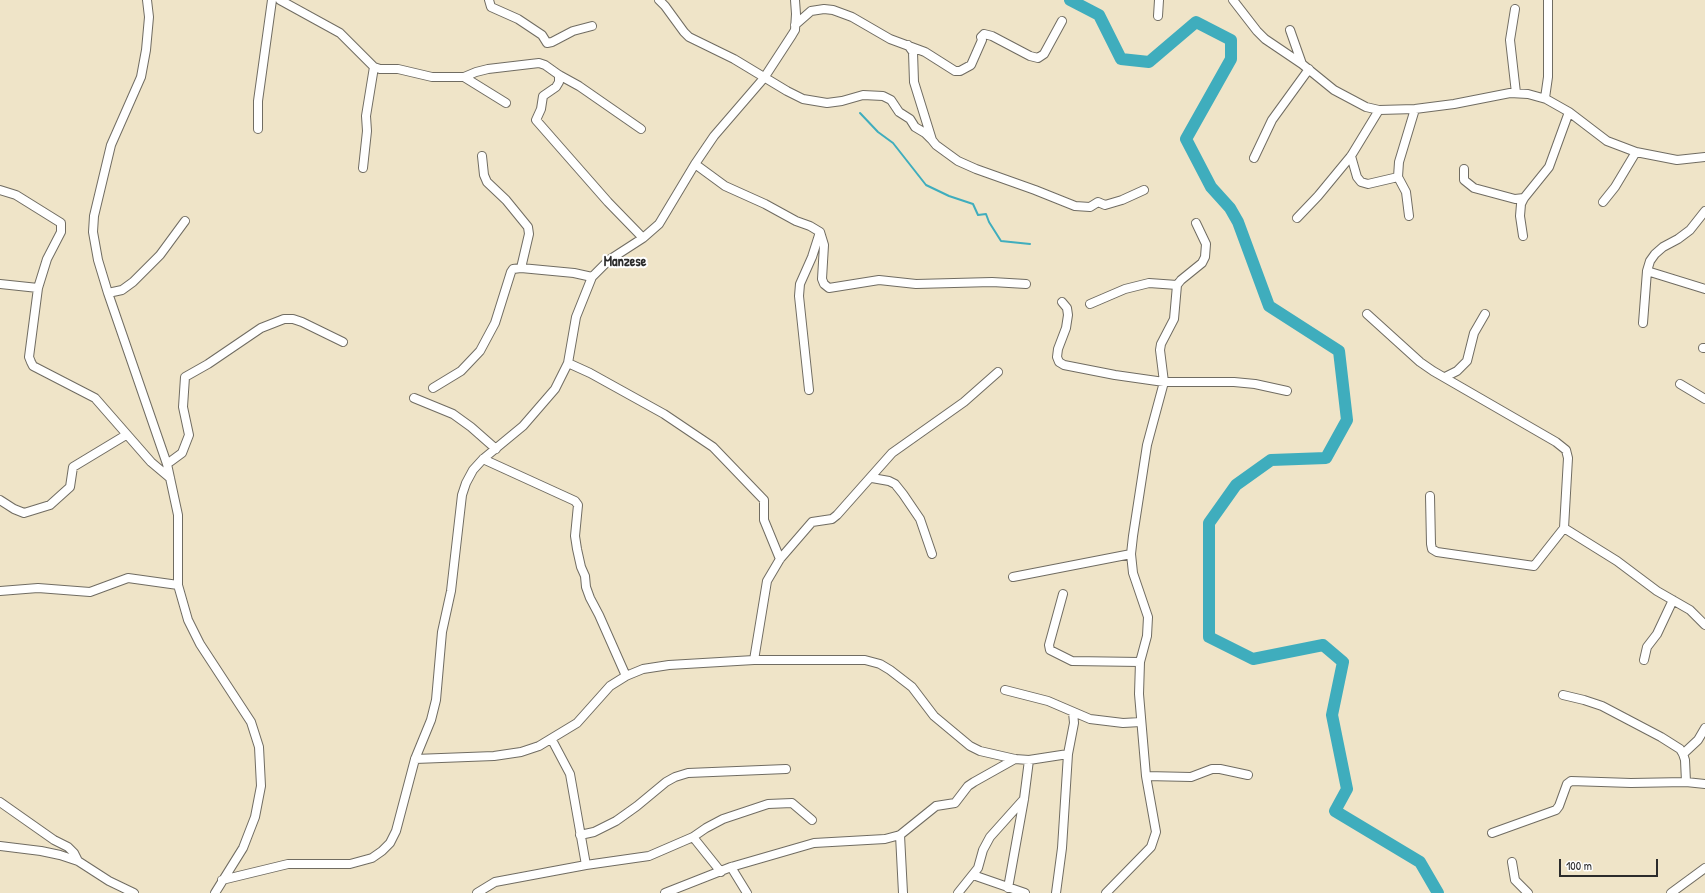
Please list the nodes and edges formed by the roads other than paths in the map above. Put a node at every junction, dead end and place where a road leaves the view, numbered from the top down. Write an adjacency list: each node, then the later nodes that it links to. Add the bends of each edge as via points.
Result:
1 (146, 0): 60 (street, via 149,17 141,77 111,145 94,216 93,232 98,260)
2 (272, 0): 28 (street, via 258,101)
3 (280, 0): 17 (street, via 340,33)
4 (488, 0): 14 (street, via 491,7 518,19 542,35 547,43 573,31)
5 (659, 0): 21 (street, via 689,37)
6 (795, 0): 13 (street)
7 (1159, 0): 11 (street)
8 (1233, 0): 18 (street, via 1257,31)
9 (1548, 0): 23 (street, via 1548,77)
10 (1515, 9): 22 (street, via 1510,40)
11 (1158, 16)
12 (1062, 21): 16 (street, via 1044,54 1038,58 984,34 971,65 960,71)
13 (795, 25): 16 (street, via 812,11 833,10 852,16 890,39); 21 (street, via 792,35)
14 (592, 26)
15 (1290, 30): 18 (street)
16 (907, 45): 30 (street, via 913,52 914,82)
17 (374, 67): 20 (street, via 432,77); 37 (street, via 366,116)
18 (1306, 67): 26 (street, via 1334,90 1366,107); 35 (street, via 1272,120)
19 (559, 75): 20 (street, via 539,63 488,69); 29 (street); 51 (street, via 556,88 543,96 536,120)
20 (464, 77): 24 (street)
21 (764, 78): 30 (street, via 803,99 814,101 842,101 870,94 883,96 891,100 899,112); 36 (street, via 714,136)
22 (1516, 93): 23 (street); 25 (street)
23 (1545, 98): 27 (street)
24 (506, 103)
25 (1415, 109): 26 (street); 39 (street, via 1399,162)
26 (1379, 110): 33 (street)
27 (1569, 112): 31 (street, via 1607,140); 42 (street, via 1549,167)
28 (258, 129)
29 (641, 129)
30 (932, 140): 41 (street, via 958,161 1075,206 1090,207 1098,202 1105,205)
31 (1636, 152): 34 (street, via 1677,160); 43 (street)
32 (482, 156): 52 (street, via 487,182 528,227)
33 (1351, 156): 39 (street, via 1356,175 1361,182 1368,184); 46 (street)
34 (1705, 157)
35 (1254, 158)
36 (695, 164): 49 (street, via 724,186); 51 (street, via 659,224)
37 (363, 168)
38 (1464, 169): 42 (street, via 1464,180 1474,188 1515,199)
39 (1398, 177): 45 (street, via 1406,192)
40 (0, 190): 58 (street, via 16,195 61,223 62,232 47,259)
41 (1144, 190)
42 (1524, 198): 50 (street, via 1520,216)
43 (1603, 202)
44 (1705, 211): 53 (street, via 1690,230 1655,254)
45 (1409, 216)
46 (1297, 218)
47 (185, 221): 60 (street, via 160,255 133,282 122,290)
48 (1196, 223): 57 (street, via 1206,244 1205,257 1202,263)
49 (820, 232): 56 (street, via 824,245 822,279 829,288 879,280 916,284); 73 (street, via 800,284 799,296)
50 (1522, 236)
51 (643, 238): 54 (street, via 610,260)
52 (521, 268): 54 (street); 72 (street, via 513,269 511,272 495,323 480,351 461,371)
53 (1647, 271): 59 (street); 65 (street)
54 (592, 277): 67 (street, via 576,317)
55 (0, 284): 58 (street)
56 (1026, 284)
57 (1177, 286): 62 (street, via 1149,283 1125,289); 70 (street, via 1174,319 1160,350)
58 (38, 288): 77 (street, via 29,357 33,366 95,398)
59 (1705, 289)
60 (108, 293): 80 (street)
61 (1062, 302): 70 (street, via 1067,308 1068,315 1058,349 1059,362 1115,375)
62 (1090, 304)
63 (1367, 314): 69 (street, via 1420,362)
64 (1485, 314): 69 (street, via 1474,333 1467,361 1457,371)
65 (1643, 323)
66 (343, 342): 80 (street, via 302,322 284,319 261,328 185,377 183,407 189,434 182,453)
67 (568, 363): 78 (street, via 555,389 523,426); 88 (street, via 664,414 713,447 764,500 764,520)
68 (998, 372): 82 (street, via 964,402 892,453)
69 (1445, 377): 85 (street, via 1566,450 1568,458)
70 (1164, 382): 74 (street, via 1234,382); 87 (street, via 1147,445)
71 (1680, 384): 76 (street)
72 (433, 388)
73 (809, 390)
74 (1287, 391)
75 (414, 398): 78 (street, via 453,414)
76 (1705, 399)
77 (126, 435): 81 (street); 84 (street, via 73,466 70,487 50,505 24,513)
78 (496, 449): 79 (street)
79 (483, 459): 98 (street, via 575,501 578,505 575,536 586,587); 107 (street, via 473,470 462,495 451,592 442,632 436,700 432,720)
80 (168, 464): 81 (street)
81 (170, 478): 90 (street, via 178,515)
82 (872, 478): 86 (street, via 889,481 904,494 920,519); 88 (street, via 837,516 812,522)
83 (1430, 496): 85 (street, via 1431,544 1432,549 1437,552 1534,566)
84 (0, 500)
85 (1564, 528): 93 (street)
86 (932, 554)
87 (1131, 554): 89 (street); 97 (street, via 1133,573 1148,621)
88 (780, 558): 95 (street, via 767,581)
89 (1013, 577)
90 (178, 585): 91 (street, via 128,578 90,592 38,588); 130 (street, via 188,620 200,644 251,722 259,747 261,786 255,817 243,848)
91 (0, 591)
92 (1063, 594): 97 (street, via 1050,650 1072,661)
93 (1673, 600): 94 (street, via 1690,610); 96 (street, via 1657,634 1647,647)
94 (1705, 625)
95 (754, 660): 98 (street, via 669,665); 108 (street, via 865,660 880,664 912,687 934,716 970,746 993,755)
96 (1644, 660)
97 (1140, 662): 102 (street)
98 (626, 676): 104 (street, via 610,686 577,723)
99 (1005, 690): 101 (street, via 1048,701)
100 (1563, 695): 106 (street, via 1602,706 1661,737 1680,749)
101 (1073, 712): 102 (street, via 1090,719 1123,723); 105 (street, via 1074,723)
102 (1141, 722): 112 (street)
103 (1705, 728): 106 (street, via 1698,740)
104 (552, 740): 107 (street, via 521,752 494,756); 119 (street, via 570,774)
105 (1068, 754): 109 (street); 140 (street, via 1062,848)
106 (1683, 754): 113 (street)
107 (415, 759): 130 (street, via 396,831 390,843 372,858 350,864 288,864)
108 (1015, 759): 109 (street); 120 (street, via 968,786 955,803 936,806)
109 (1029, 760): 115 (street)
110 (786, 769): 119 (street, via 688,773 675,777 616,821 594,832)
111 (1248, 775): 112 (street, via 1212,769 1191,778)
112 (1146, 776): 141 (street, via 1156,832 1154,840 1151,847)
113 (1686, 782): 114 (street); 118 (street, via 1571,781 1567,784 1556,810)
114 (1705, 784)
115 (1024, 799): 129 (street, via 990,837); 131 (street)
116 (0, 802): 123 (street, via 68,847)
117 (812, 820): 121 (street, via 792,803 775,803 723,819)
118 (1492, 833)
119 (580, 835): 125 (street)
120 (900, 835): 126 (street, via 814,843); 137 (street)
121 (693, 837): 125 (street, via 648,856); 128 (street)
122 (0, 846): 123 (street, via 41,851)
123 (78, 861): 132 (street)
124 (1512, 862): 142 (street, via 1514,880)
125 (586, 865): 134 (street, via 495,882)
126 (731, 867): 128 (street); 136 (street)
127 (1705, 868): 143 (street)
128 (721, 872): 135 (street)
129 (973, 875): 131 (street); 138 (street)
130 (222, 880): 133 (street)
131 (1008, 888): 139 (street)
132 (134, 893)
133 (215, 893)
134 (477, 893)
135 (665, 893)
136 (747, 893)
137 (904, 893)
138 (958, 893)
139 (1024, 893)
140 (1056, 893)
141 (1106, 893)
142 (1528, 893)
143 (1671, 893)

